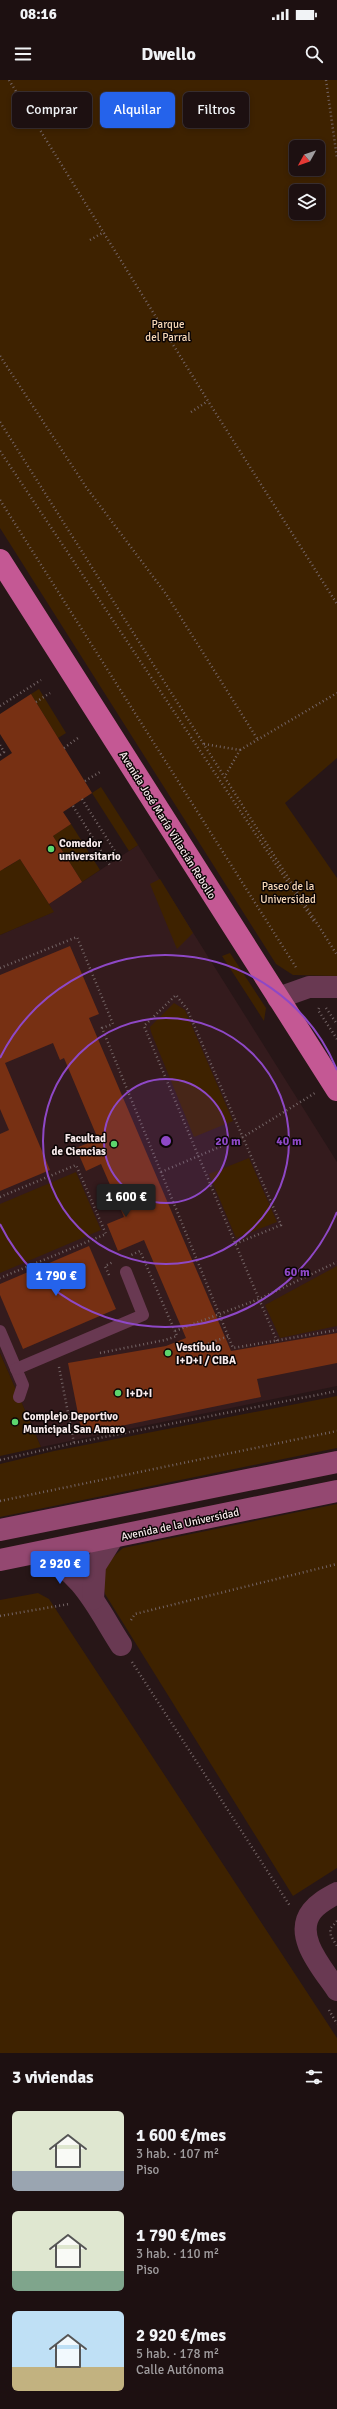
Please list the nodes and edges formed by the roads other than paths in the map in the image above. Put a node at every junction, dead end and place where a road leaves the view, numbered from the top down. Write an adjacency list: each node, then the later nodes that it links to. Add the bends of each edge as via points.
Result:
1 (0, 560): 3 (highway, Avenida José María Villacián Rebollo)
2 (325, 987): 3 (street)
3 (278, 998): 4 (highway, Avenida José María Villacián Rebollo)
4 (337, 1090)
5 (126, 1272): 7 (lane, via 143,1315)
6 (0, 1331): 7 (lane)
7 (16, 1369): 8 (lane, via 23,1384)
8 (19, 1397)
9 (337, 1462): 11 (main road)
10 (337, 1491): 12 (main road, Avenida de la Universidad)
11 (0, 1530)
12 (112, 1539): 13 (main road, Avenida de la Universidad); 15 (street, via 95,1566)
13 (39, 1553): 14 (main road, Avenida de la Universidad); 15 (street, via 63,1564)
14 (0, 1560)
15 (83, 1601): 16 (street)
16 (121, 1645)
17 (337, 1892): 18 (street, via 311,1912 306,1925 308,1943)
18 (337, 1990)

